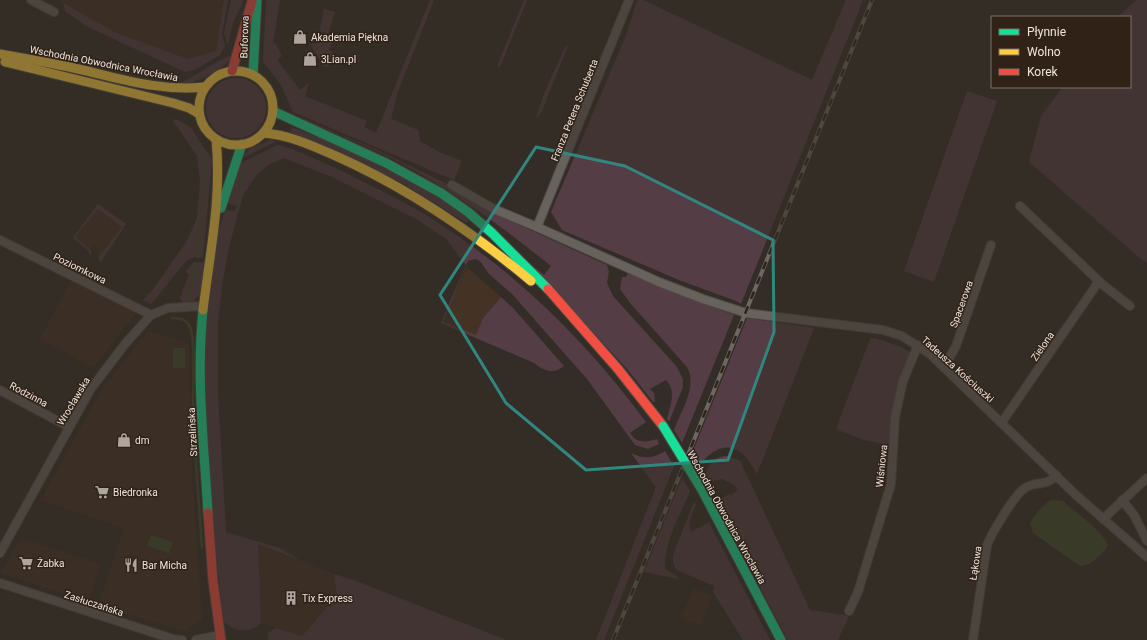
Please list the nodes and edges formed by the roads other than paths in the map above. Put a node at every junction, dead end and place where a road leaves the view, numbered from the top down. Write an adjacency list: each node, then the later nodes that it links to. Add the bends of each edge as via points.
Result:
1 (31, 0): 5 (street)
2 (252, 0): 8 (main road, Buforowa)
3 (257, 0): 9 (main road, Buforowa)
4 (629, 0): 19 (street, Franza Petera Schuberta)
5 (54, 12)
6 (0, 54): 10 (main road, Wschodnia Obwodnica Wrocławia, via 165,87 185,90)
7 (0, 60): 12 (main road, Wschodnia Obwodnica Wrocławia, via 173,103)
8 (232, 70): 9 (main road); 10 (main road, via 220,74)
9 (253, 74): 11 (main road, via 269,90 273,100)
10 (204, 87): 12 (main road)
11 (273, 111): 13 (main road); 26 (main road, Wschodnia Obwodnica Wrocławia, via 290,121 390,164 450,198 498,238)
12 (199, 114): 14 (main road, via 208,132)
13 (264, 133): 15 (main road, via 251,142); 26 (main road, Wschodnia Obwodnica Wrocławia, via 285,136 333,155 392,183 440,211 499,253)
14 (216, 139): 15 (main road, via 232,145); 18 (main road, Strzelińska, via 219,158)
15 (242, 144): 18 (main road, Strzelińska)
16 (452, 185): 19 (street, Tadeusza Kościuszki, via 494,209)
17 (1020, 206): 22 (street)
18 (216, 224): 23 (main road, Strzelińska)
19 (537, 227): 27 (street, Tadeusza Kościuszki, via 660,282 746,313 883,330)
20 (0, 240): 25 (street, Poziomkowa)
21 (991, 245): 28 (street, Spacerowa, via 956,346)
22 (1099, 281): 24 (street); 30 (street, Zielona)
23 (203, 306): 25 (street, Wrocławska, via 168,308); 41 (main road, Strzelińska, via 199,357 200,387 211,558)
24 (1130, 306)
25 (151, 315): 31 (street, Wrocławska, via 112,359 90,390)
26 (588, 333): 44 (main road, Wschodnia Obwodnica Wrocławia, bridge, via 663,426 702,490)
27 (918, 345): 28 (street, Tadeusza Kościuszki); 40 (street, Wiśniowa, via 903,381 894,417 891,484 858,592)
28 (944, 367): 30 (street, Tadeusza Kościuszki)
29 (0, 390): 31 (street, Rodzinna)
30 (1002, 422): 32 (street, Tadeusza Kościuszki)
31 (69, 427): 37 (street, Wrocławska)
32 (1057, 476): 35 (street, Tadeusza Kościuszki); 45 (street, Łąkowa, via 1049,482 1026,487 992,534 987,545)
33 (1147, 478): 34 (street)
34 (1122, 500): 35 (street); 36 (street, via 1134,515)
35 (1103, 519): 38 (street, Tadeusza Kościuszki)
36 (1147, 541)
37 (0, 553)
38 (1147, 557)
39 (0, 582): 42 (street, Zasłuczańska)
40 (849, 611)
41 (220, 638): 43 (street)
42 (182, 640)
43 (196, 640)
44 (781, 640)
45 (973, 640)

